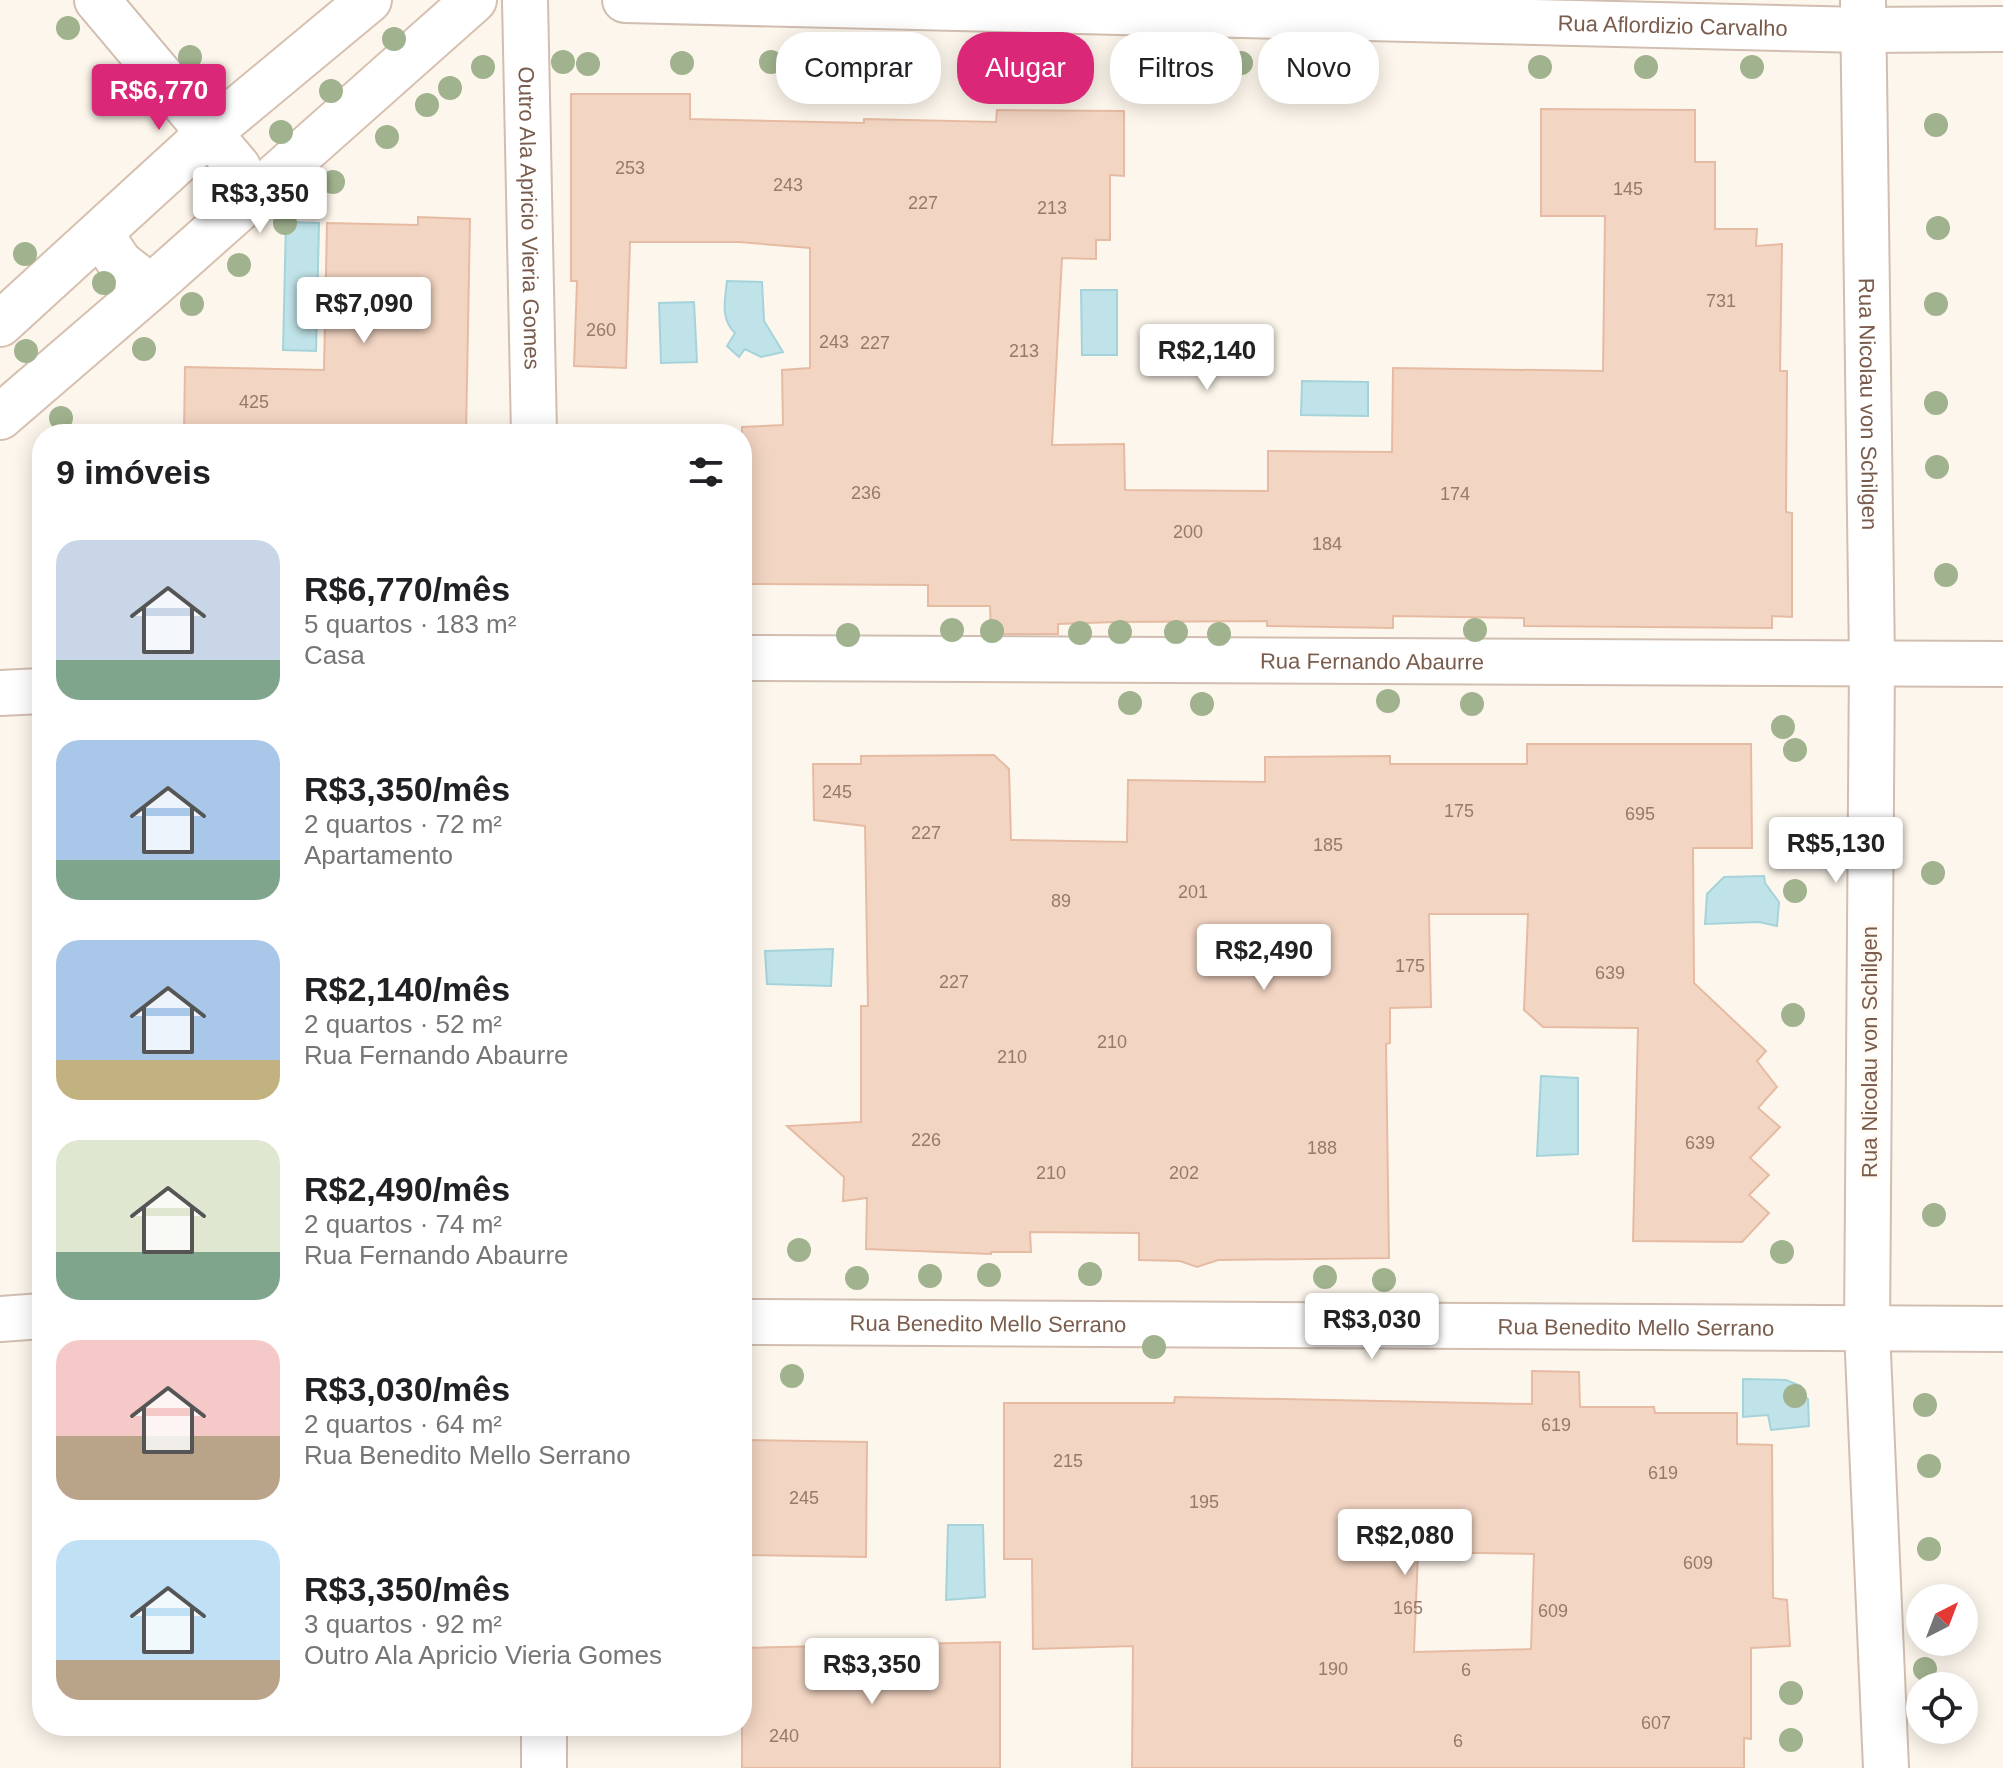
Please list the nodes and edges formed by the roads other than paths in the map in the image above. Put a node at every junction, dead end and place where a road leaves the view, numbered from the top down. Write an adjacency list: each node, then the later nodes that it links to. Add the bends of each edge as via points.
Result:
1 (97, 0): 8 (street)
2 (369, 0): 8 (street)
3 (474, 0): 9 (street)
4 (525, 0): 14 (street, Outro Ala Apricio Vieria Gomes)
5 (625, 0): 6 (street, Rua Aflordizio Carvalho)
6 (1863, 15): 7 (street, Rua Aflordizio Carvalho); 16 (street, Rua Nicolau von Schilgen)
7 (2003, 29)
8 (209, 133): 9 (street, via 238,167); 10 (street)
9 (250, 198): 11 (street)
10 (100, 233): 11 (street, via 120,263); 12 (street)
11 (151, 287): 13 (street)
12 (0, 324)
13 (0, 417)
14 (534, 424)
15 (752, 658): 16 (street, Rua Fernando Abaurre)
16 (1872, 662): 17 (street, Rua Fernando Abaurre); 24 (street, Rua Nicolau von Schilgen)
17 (2003, 664)
18 (32, 691): 19 (street)
19 (0, 693)
20 (32, 1317): 21 (street)
21 (0, 1319)
22 (752, 1322): 24 (street, Rua Benedito Mello Serrano)
23 (2003, 1329): 24 (street, Rua Benedito Mello Serrano)
24 (1867, 1330): 27 (street, Rua Nicolau von Schilgen)
25 (544, 1736): 26 (street)
26 (544, 1768)
27 (1886, 1768)

